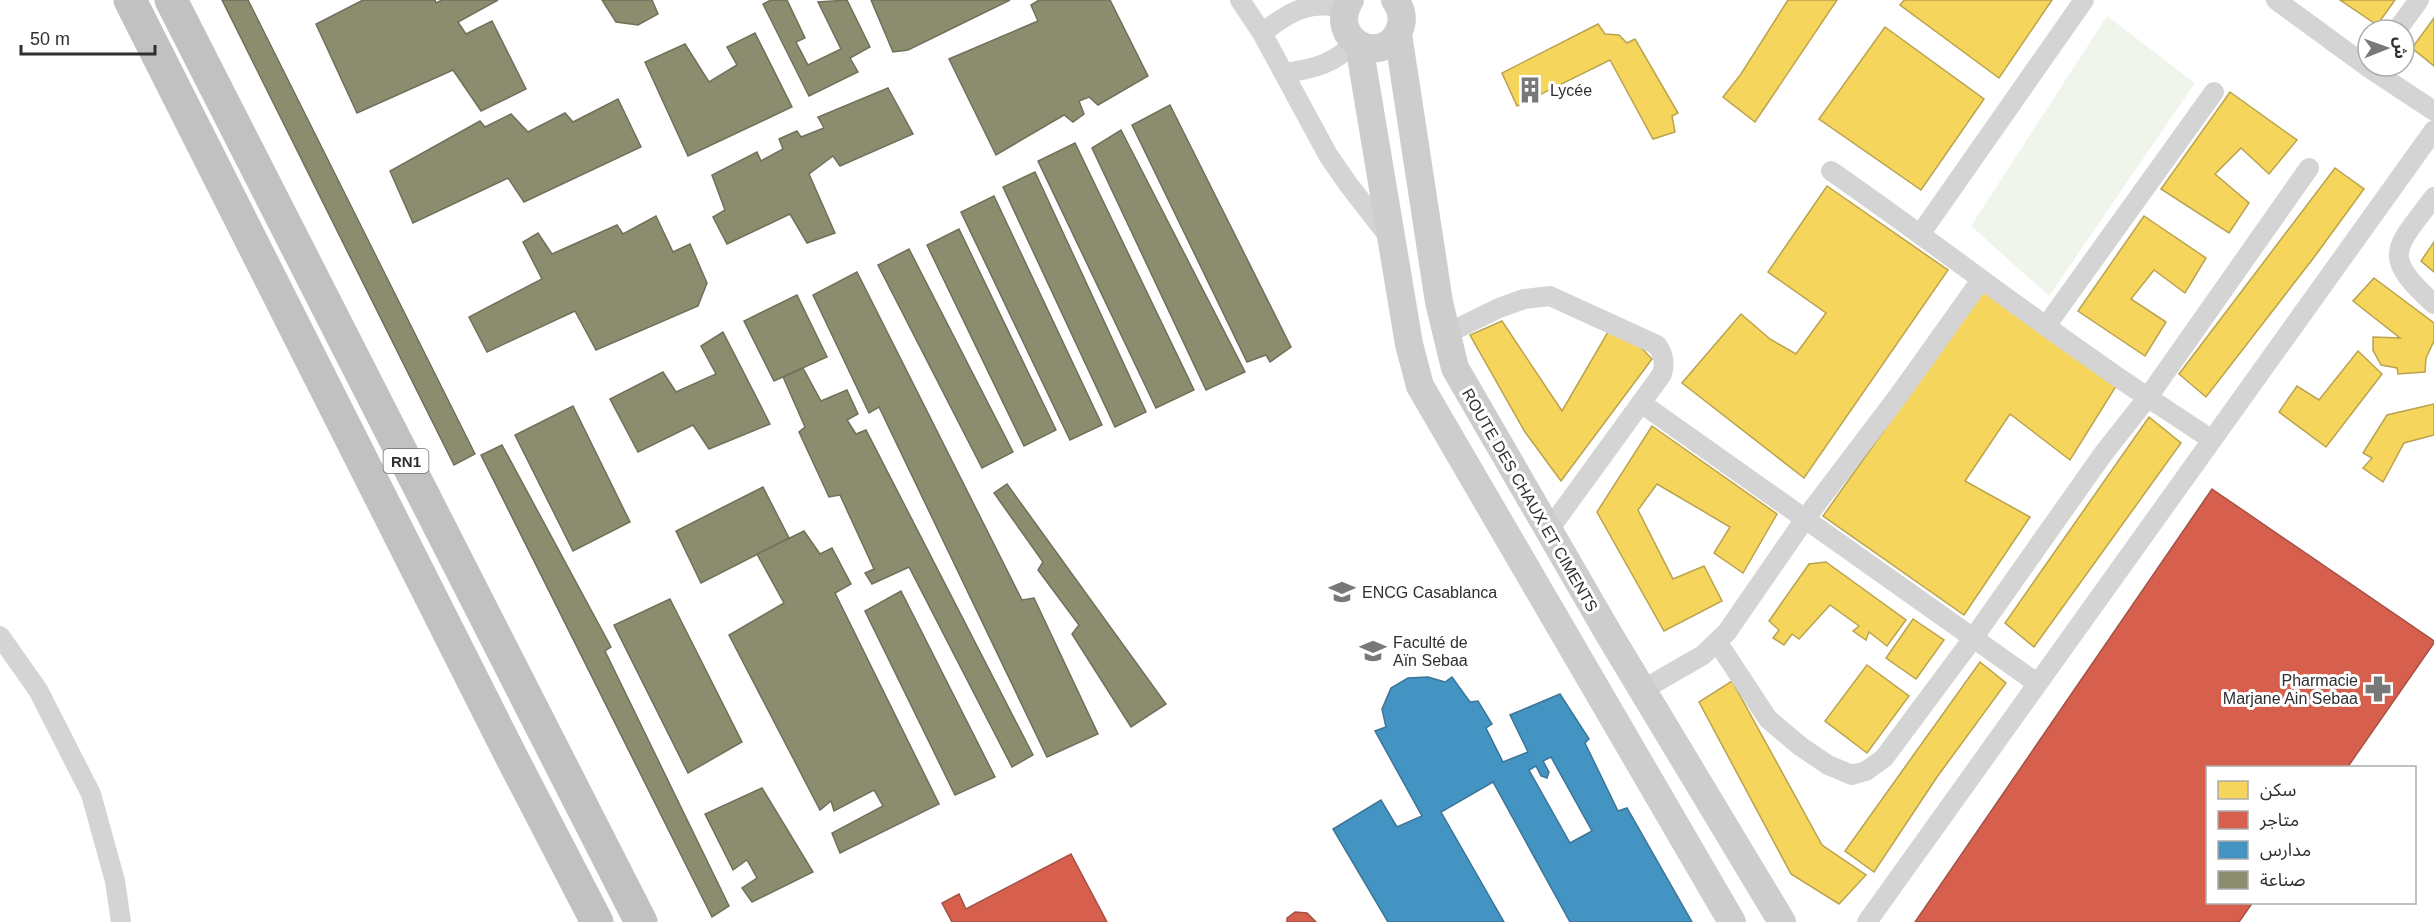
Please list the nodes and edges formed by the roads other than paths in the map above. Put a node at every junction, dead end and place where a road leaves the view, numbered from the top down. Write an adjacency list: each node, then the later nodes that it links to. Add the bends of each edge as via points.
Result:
1 (130, 0): 39 (highway, RN1)
2 (171, 0): 40 (highway, RN1)
3 (1240, 0): 10 (street)
4 (1395, 0): 11 (street, ROUTE DES CHAUX ET CIMENTS, via 1402,19)
5 (2084, 0): 22 (street)
6 (2276, 0): 13 (street)
7 (2419, 0): 9 (street)
8 (1347, 4): 10 (street, via 1297,8); 12 (street, via 1344,27)
9 (2406, 18)
10 (1262, 33): 14 (street)
11 (1398, 34): 12 (street, via 1381,47); 27 (street, ROUTE DES CHAUX ET CIMENTS)
12 (1356, 44): 14 (street, via 1328,63); 23 (street)
13 (2356, 57)
14 (1284, 73): 23 (street, via 1328,155)
15 (2386, 78): 17 (street)
16 (2214, 92): 26 (street)
17 (2434, 111)
18 (2434, 130): 30 (street)
19 (2309, 168): 28 (street)
20 (1831, 171): 22 (street)
21 (2434, 197): 25 (street, via 2407,233 2398,256 2405,275)
22 (1921, 233): 24 (street)
23 (1390, 239): 41 (street, via 1412,361 1423,392)
24 (1981, 280): 26 (street); 31 (street)
25 (2434, 304)
26 (2046, 327): 28 (street)
27 (1446, 334): 29 (street, via 1524,299 1556,298 1657,345 1663,355 1662,374); 32 (street, ROUTE DES CHAUX ET CIMENTS, via 1461,381)
28 (2148, 397): 30 (street); 34 (street)
29 (1641, 404): 31 (street); 32 (street)
30 (2212, 440): 36 (street)
31 (1805, 519): 34 (street); 35 (street)
32 (1548, 531): 37 (street, ROUTE DES CHAUX ET CIMENTS)
33 (0, 636): 38 (street, via 38,690 91,794 115,881)
34 (1974, 637): 35 (street, via 1884,758 1866,771 1852,775 1828,765 1768,719); 36 (street)
35 (1718, 643): 37 (street)
36 (2037, 683): 43 (street)
37 (1644, 689): 42 (street, ROUTE DES CHAUX ET CIMENTS)
38 (121, 922)
39 (597, 922)
40 (641, 922)
41 (1732, 922)
42 (1782, 922)
43 (1867, 922)

